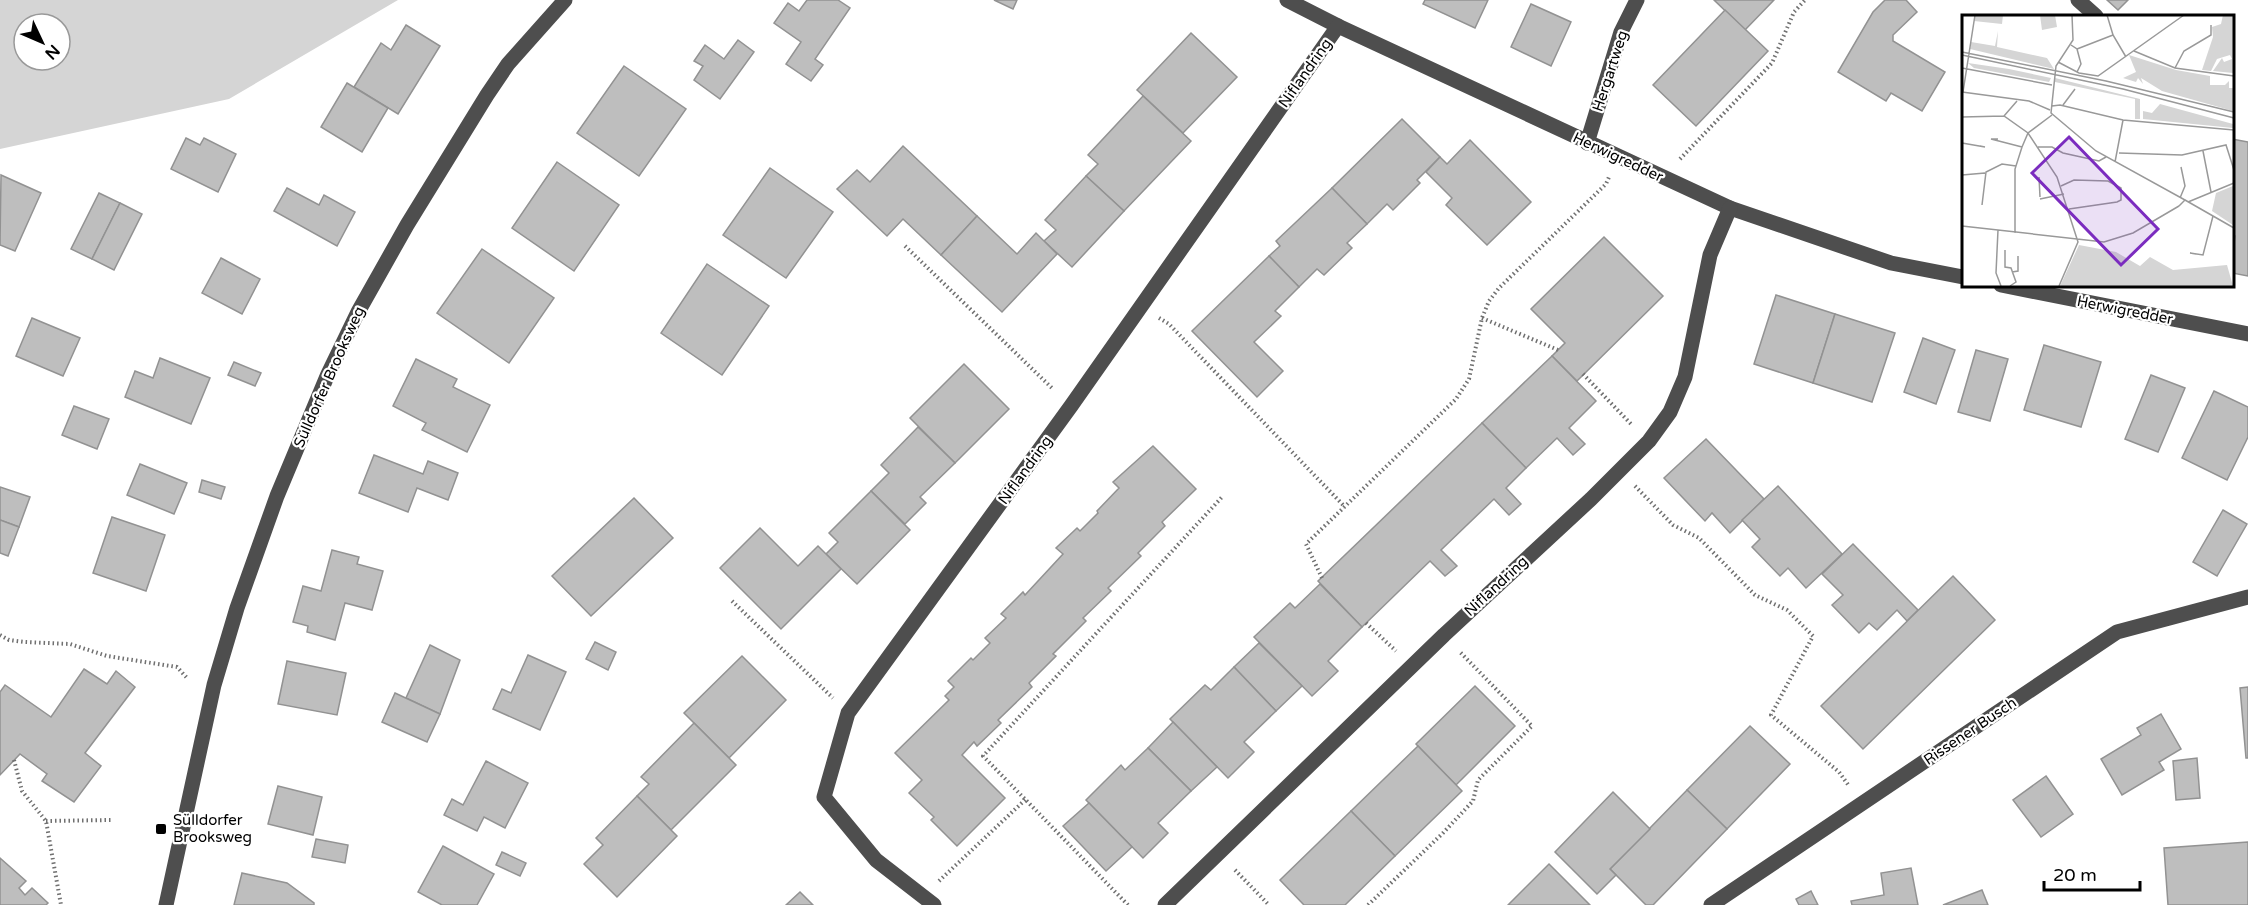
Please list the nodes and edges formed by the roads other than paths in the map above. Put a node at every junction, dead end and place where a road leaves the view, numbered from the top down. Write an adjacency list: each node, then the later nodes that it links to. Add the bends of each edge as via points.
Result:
1 (565, 0): 14 (street, Sülldorfer Brooksweg, via 508,64 487,95 407,225 328,374 277,496 237,608 214,685)
2 (1287, 0): 6 (street, Herwigredder)
3 (1637, 0): 7 (street, Hergartweg, via 1621,32)
4 (2078, 0): 5 (street)
5 (2095, 15)
6 (1338, 26): 7 (street, Herwigredder); 13 (street, Niflandring, via 1071,406 848,713 824,797 876,860)
7 (1587, 143): 8 (street, Herwigredder)
8 (1730, 208): 9 (street, Herwigredder, via 1891,263); 15 (street, Niflandring, via 1710,255 1685,377 1670,412 1649,441)
9 (1962, 277)
10 (2006, 286): 11 (street, Herwigredder)
11 (2248, 334)
12 (2248, 597): 16 (street, Rissener Busch, via 2117,632)
13 (929, 900)
14 (166, 905)
15 (1165, 905)
16 (1711, 905)

